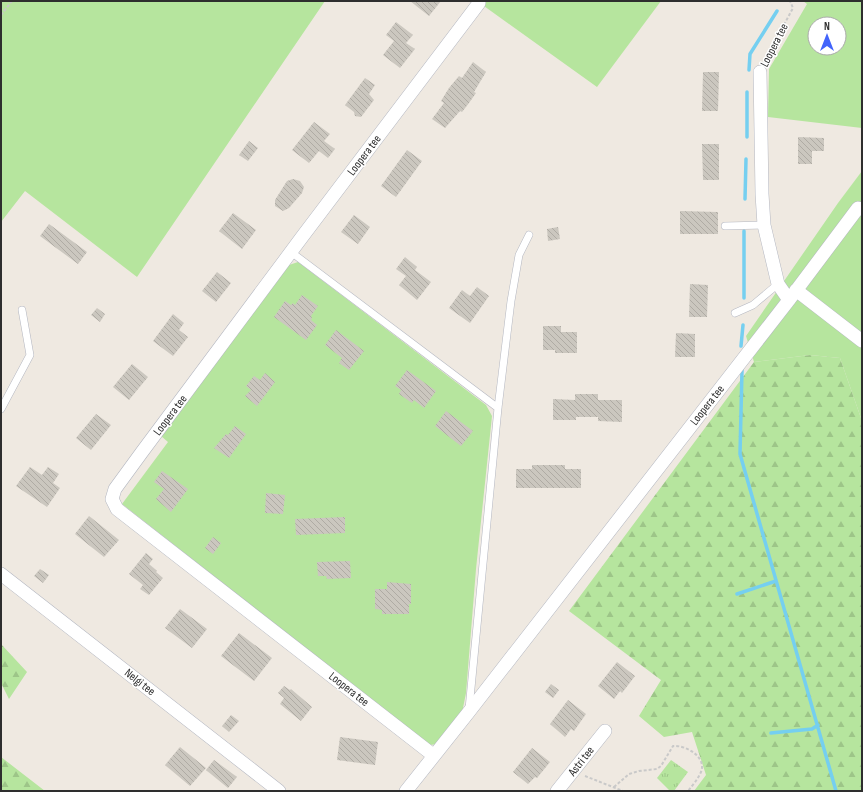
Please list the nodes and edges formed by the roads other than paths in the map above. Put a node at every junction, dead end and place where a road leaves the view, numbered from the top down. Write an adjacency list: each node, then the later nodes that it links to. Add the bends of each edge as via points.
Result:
1 (479, 3): 7 (street, Loopera tee)
2 (760, 72): 4 (street, Loopera tee)
3 (862, 209): 9 (street, via 858,208)
4 (764, 225): 5 (lane); 8 (street, Loopera tee)
5 (725, 226)
6 (529, 235): 13 (lane, via 519,254)
7 (291, 252): 13 (lane); 18 (street, Loopera tee, via 115,489 112,498 117,509)
8 (778, 284): 9 (street, Loopera tee); 11 (lane, via 753,305)
9 (792, 295): 12 (street); 16 (street, Loopera tee)
10 (22, 310): 14 (lane, via 30,355)
11 (735, 313)
12 (862, 340)
13 (498, 408): 16 (lane)
14 (1, 409)
15 (1, 574): 19 (street, Nelgi tee)
16 (468, 713): 18 (street, Loopera tee)
17 (605, 731): 21 (street, Astri tee)
18 (433, 755): 20 (street, Loopera tee)
19 (280, 791)
20 (406, 791)
21 (557, 791)

